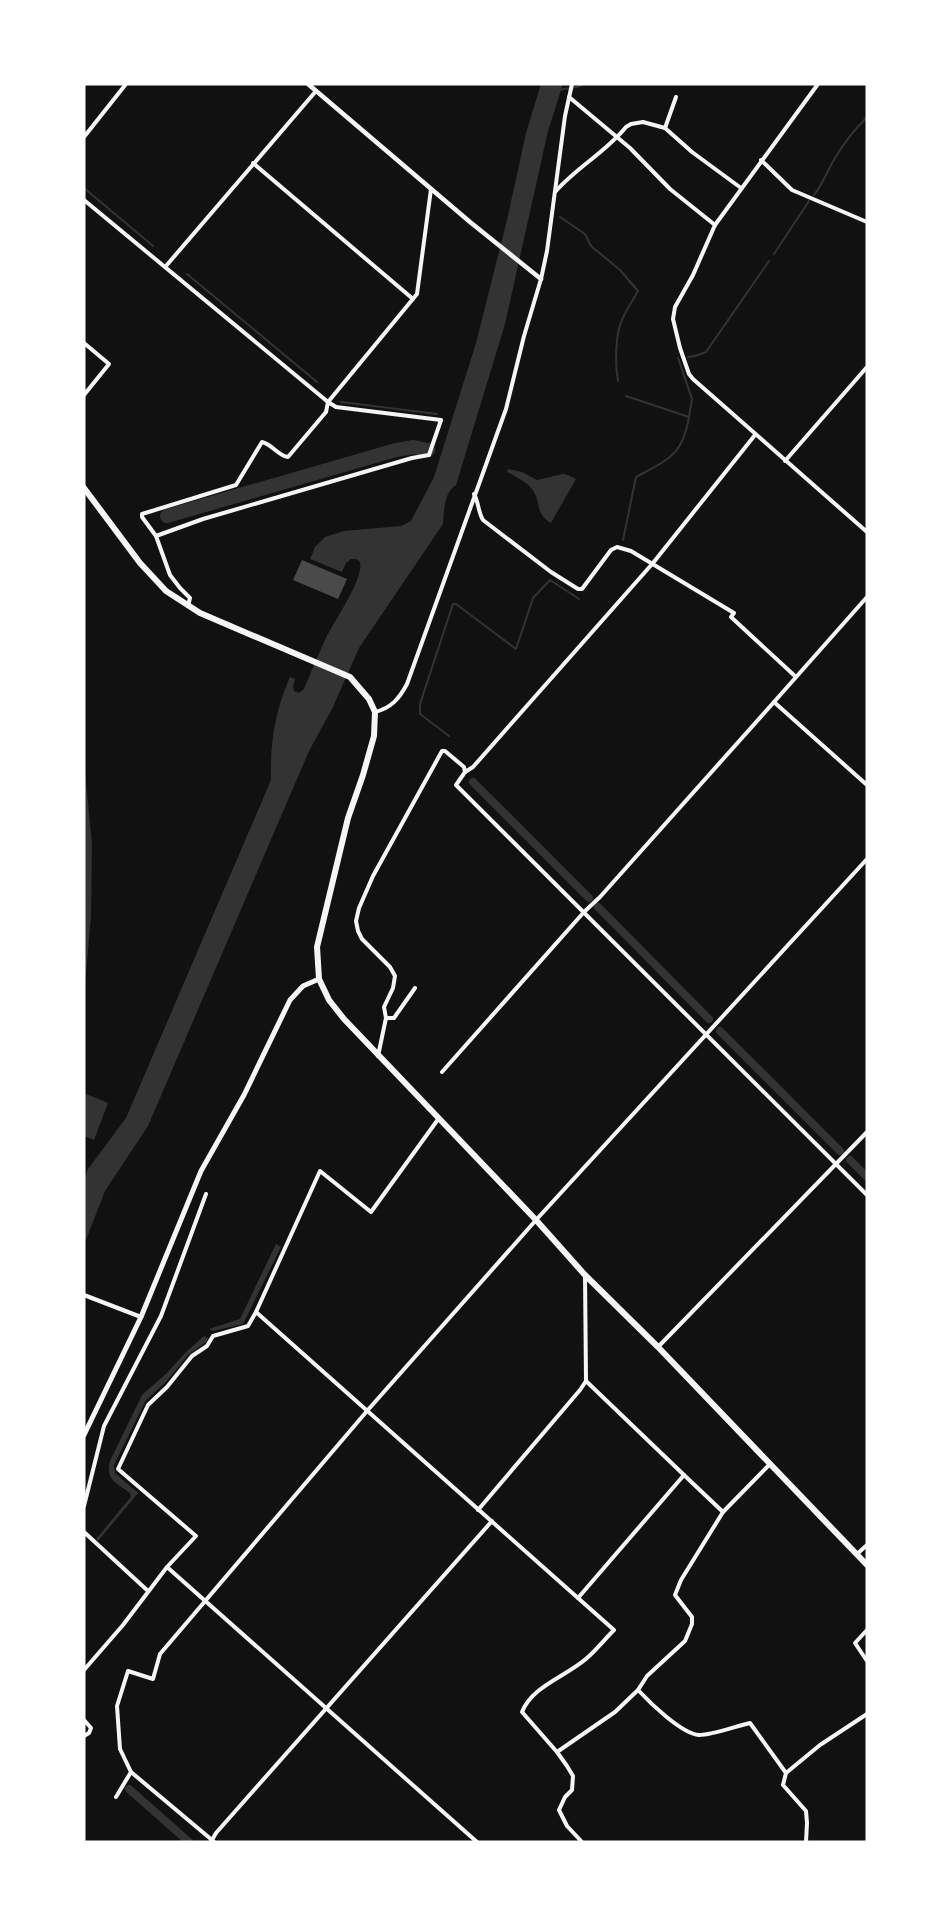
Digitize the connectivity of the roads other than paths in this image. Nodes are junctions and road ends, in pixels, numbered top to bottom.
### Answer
1 (126, 84) edge
2 (308, 84) edge
3 (573, 84) edge
4 (818, 84) edge
5 (316, 91) junction
6 (569, 94) junction
7 (676, 97) dead end
8 (665, 128) junction
9 (84, 137) edge
10 (618, 138) junction
11 (761, 160) junction
12 (253, 163) junction
13 (741, 188) junction
14 (431, 189) junction
15 (555, 192) junction
16 (84, 200) edge
17 (867, 222) edge
18 (715, 225) junction
19 (165, 266) junction
20 (541, 279) junction
21 (412, 299) junction
22 (84, 343) edge
23 (867, 366) edge
24 (84, 395) edge
25 (328, 402) junction
26 (755, 435) junction
27 (785, 461) junction
28 (84, 488) edge
29 (474, 494) junction
30 (867, 532) edge
31 (156, 536) junction
32 (653, 564) junction
33 (867, 597) edge
34 (188, 607) junction
35 (796, 677) junction
36 (774, 702) junction
37 (375, 712) junction
38 (465, 772) junction
39 (867, 785) edge
40 (867, 859) edge
41 (584, 912) junction
42 (319, 979) junction
43 (415, 988) dead end
44 (386, 1018) junction
45 (707, 1034) junction
46 (378, 1056) junction
47 (442, 1072) dead end
48 (439, 1118) junction
49 (867, 1132) edge
50 (837, 1164) junction
51 (206, 1194) dead end
52 (867, 1195) edge
53 (537, 1220) junction
54 (585, 1275) junction
55 (84, 1295) edge
56 (256, 1312) junction
57 (141, 1317) junction
58 (658, 1347) junction
59 (585, 1381) junction
60 (367, 1411) junction
61 (84, 1435) edge
62 (770, 1464) junction
63 (684, 1475) junction
64 (84, 1506) edge
65 (478, 1510) junction
66 (723, 1512) junction
67 (492, 1521) junction
68 (84, 1532) edge
69 (867, 1545) edge
70 (856, 1555) junction
71 (867, 1565) edge
72 (167, 1567) junction
73 (148, 1591) junction
74 (578, 1598) junction
75 (205, 1601) junction
76 (867, 1630) edge
77 (867, 1661) edge
78 (84, 1670) edge
79 (638, 1690) junction
80 (325, 1708) junction
81 (867, 1714) edge
82 (84, 1720) edge
83 (84, 1736) edge
84 (557, 1752) junction
85 (131, 1772) junction
86 (786, 1773) junction
87 (116, 1797) dead end
88 (212, 1841) edge
89 (477, 1842) edge
90 (582, 1842) edge
91 (806, 1842) edge

1 - 9 street
2 - 5 street
3 - 6 street
4 - 11 street
5 - 12 street
5 - 14 street
6 - 10 street
6 - 15 street
7 - 8 street
8 - 10 street
8 - 13 street
10 - 15 street
10 - 18 street
11 - 13 street
11 - 17 street
12 - 19 street
12 - 21 street
13 - 18 street
14 - 20 street
14 - 21 street
15 - 20 street
16 - 19 street
18 - 26 street
19 - 25 street
20 - 29 street
21 - 25 street
22 - 24 street
23 - 27 street
25 - 31 street
25 - 31 street
26 - 27 street
26 - 32 street
27 - 30 street
28 - 34 main road
29 - 32 street
29 - 37 street
31 - 34 street
32 - 35 street
32 - 38 street
33 - 35 street
34 - 37 main road
35 - 36 street
36 - 39 street
36 - 41 street
37 - 42 main road
38 - 41 street
38 - 44 street
40 - 45 street
41 - 45 street
41 - 47 street
42 - 46 main road
42 - 57 main road
43 - 44 street
44 - 46 street
45 - 50 street
45 - 53 street
46 - 48 main road
48 - 53 main road
48 - 56 street
49 - 50 street
50 - 52 street
50 - 58 street
51 - 64 street
53 - 54 main road
53 - 60 street
54 - 58 main road
54 - 59 street
55 - 57 street
56 - 60 street
56 - 72 street
57 - 61 main road
58 - 62 main road
59 - 63 street
59 - 65 street
60 - 65 street
60 - 75 street
62 - 66 street
62 - 70 main road
63 - 66 street
63 - 74 street
65 - 67 street
66 - 79 street
67 - 74 street
67 - 80 street
68 - 73 street
69 - 70 street
70 - 71 main road
72 - 73 street
72 - 75 street
73 - 78 street
74 - 84 street
75 - 80 street
75 - 85 street
76 - 77 street
79 - 84 street
79 - 86 street
80 - 88 street
80 - 89 street
81 - 86 street
82 - 83 street
84 - 90 street
85 - 87 street
85 - 88 street
86 - 91 street

